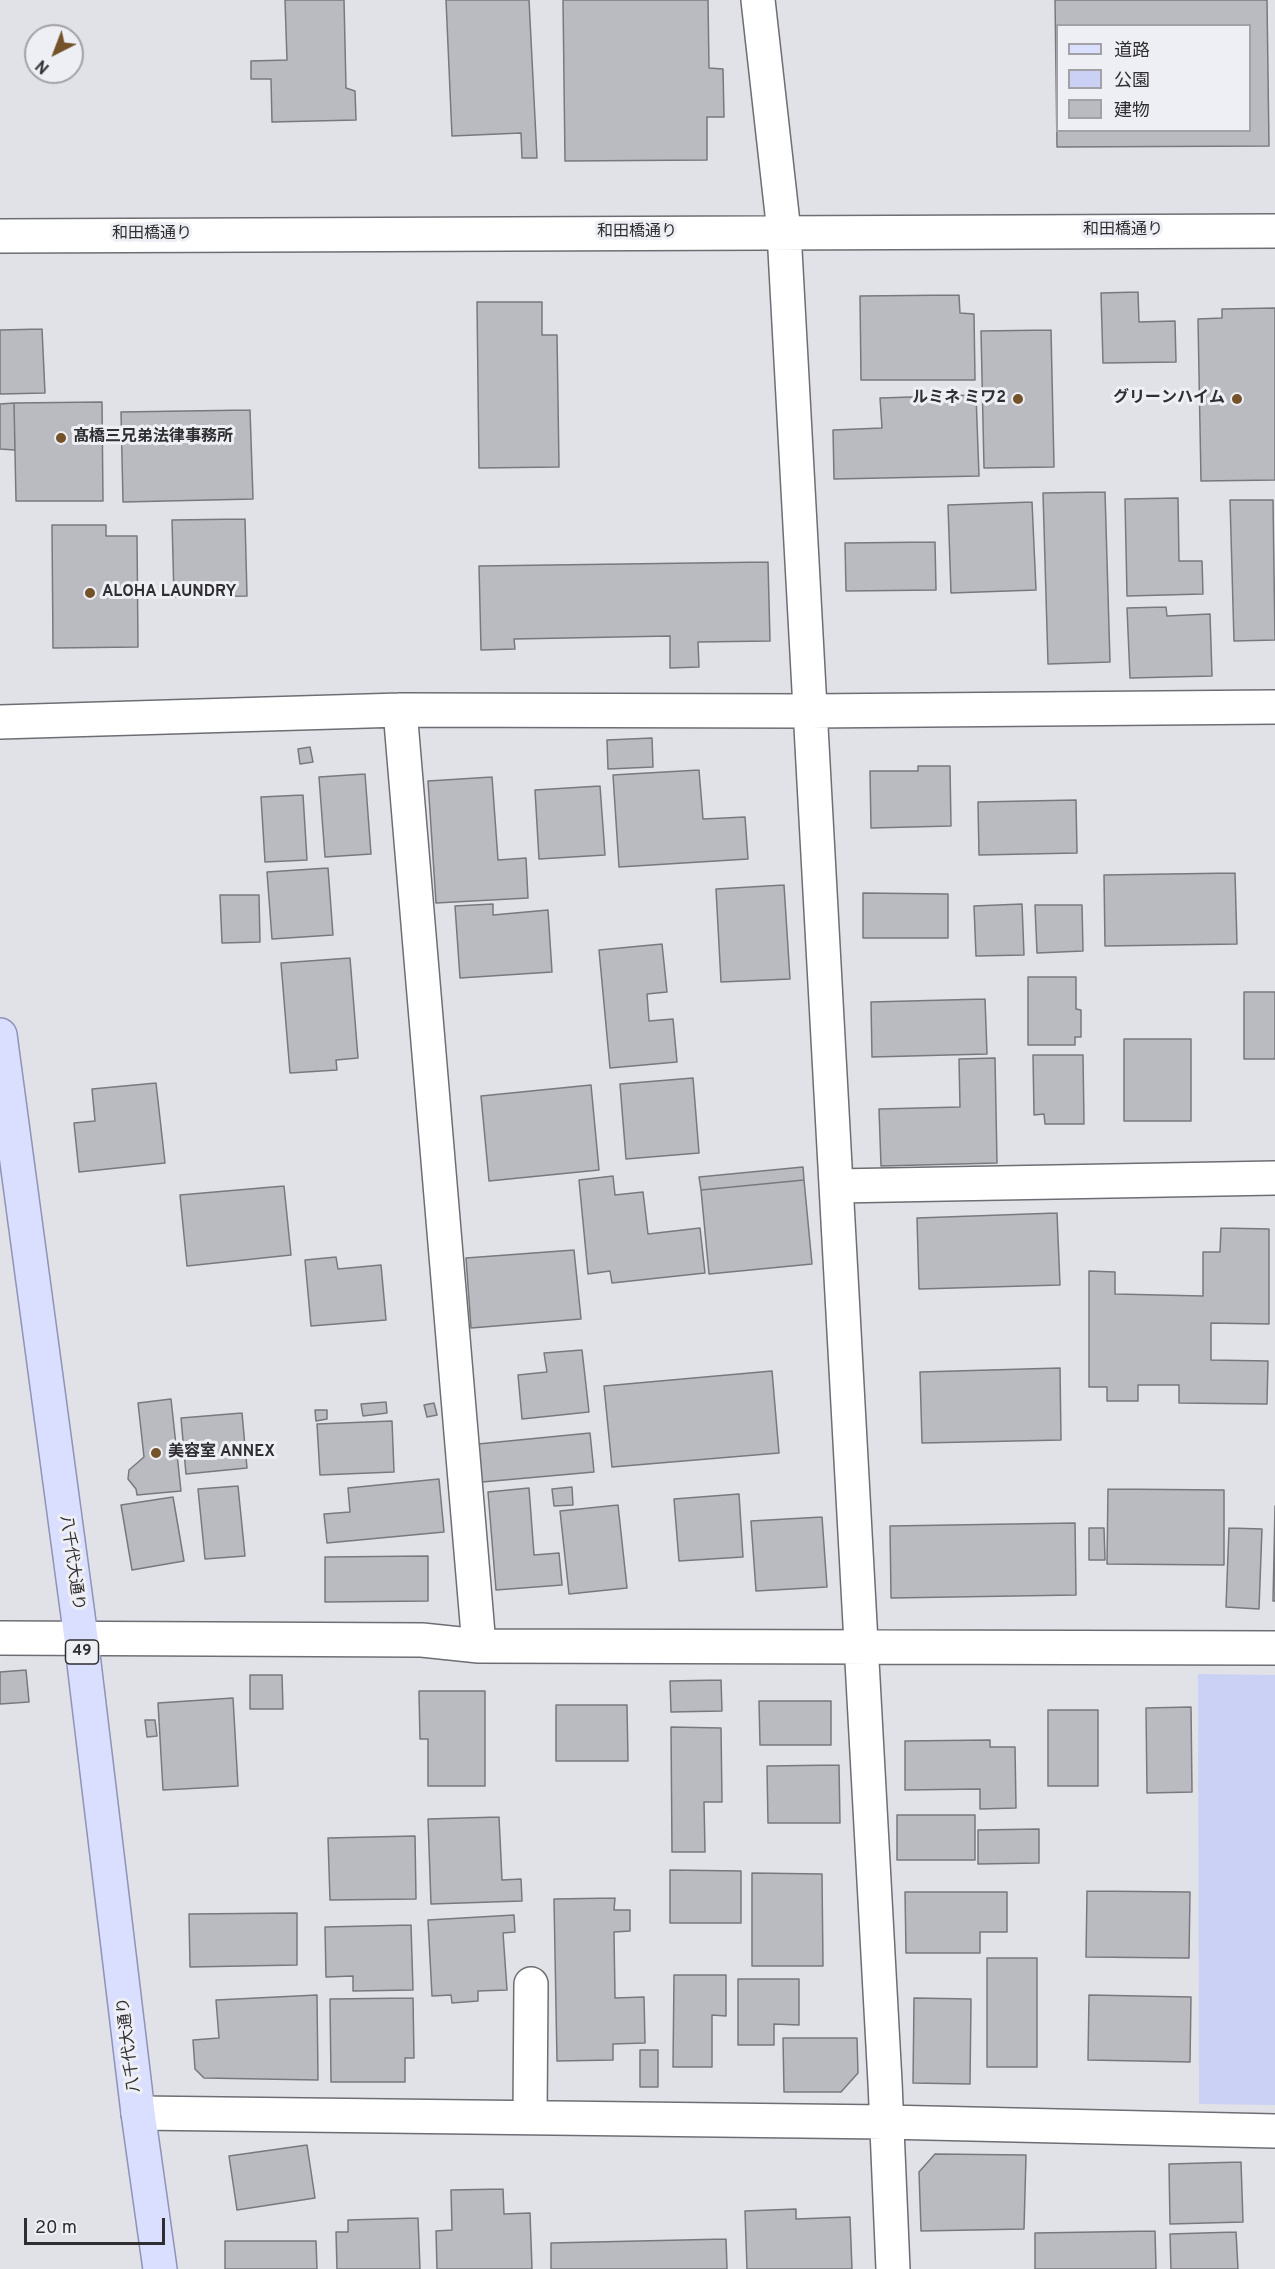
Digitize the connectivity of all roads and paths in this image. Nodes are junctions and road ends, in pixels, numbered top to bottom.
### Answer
1 (758, 0) edge
2 (1275, 231) edge
3 (784, 232) junction
4 (0, 236) edge
5 (1275, 707) edge
6 (399, 711) junction
7 (810, 711) junction
8 (0, 722) edge
9 (0, 1035) edge
10 (1275, 1178) edge
11 (836, 1186) junction
12 (0, 1638) edge
13 (81, 1638) junction
14 (479, 1646) junction
15 (859, 1646) junction
16 (1275, 1648) edge
17 (531, 1984) dead end
18 (138, 2113) junction
19 (530, 2117) junction
20 (885, 2122) junction
21 (1275, 2131) edge
22 (160, 2269) edge
23 (892, 2269) edge

1 - 3 street
2 - 3 street, 和田橋通り
3 - 4 street, 和田橋通り
3 - 7 street
5 - 7 street
6 - 7 street
6 - 8 street
6 - 14 street
7 - 11 street
9 - 13 main road, 八千代大通り / 49
10 - 11 street
11 - 15 street
12 - 13 street
13 - 14 street
13 - 18 main road, 八千代大通り / 49
14 - 15 street
15 - 16 street
15 - 20 street
17 - 19 street
18 - 19 street
18 - 22 main road, 八千代大通り / 49
19 - 20 street
20 - 21 street
20 - 23 street

